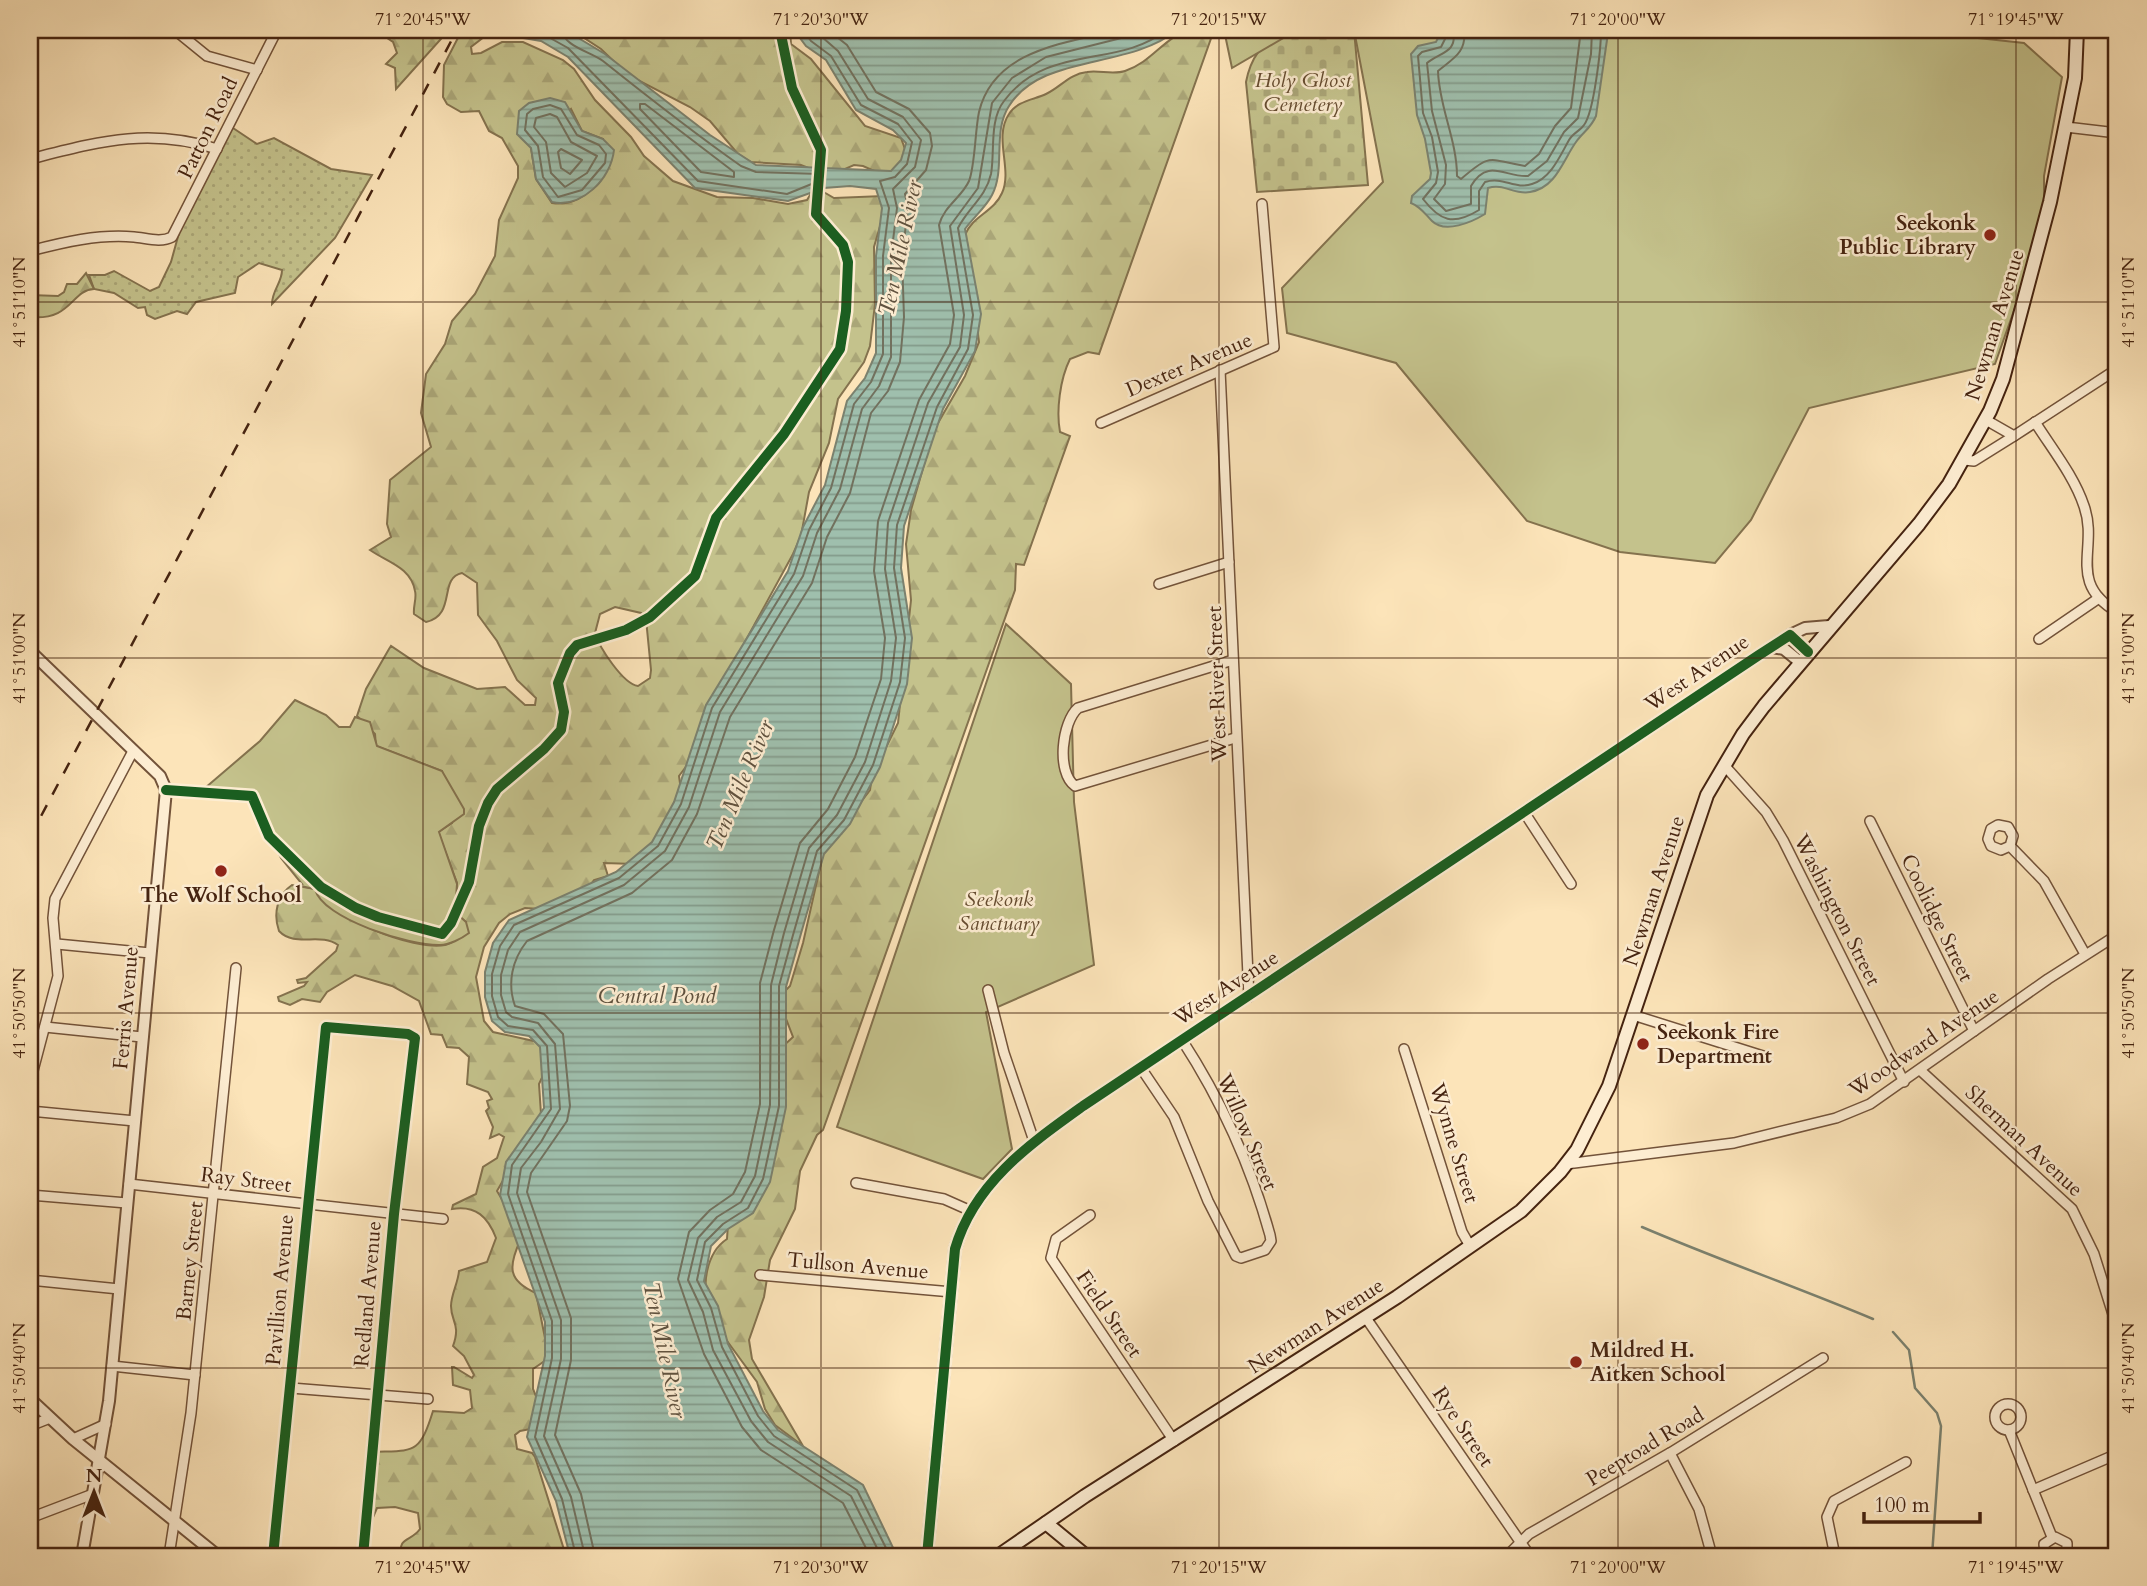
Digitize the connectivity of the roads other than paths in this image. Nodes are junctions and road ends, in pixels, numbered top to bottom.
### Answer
1 (175, 30) edge
2 (277, 30) edge
3 (2077, 30) edge
4 (257, 70) junction
5 (2066, 127) junction
6 (2117, 133) edge
7 (217, 149) junction
8 (30, 159) edge
9 (1262, 204) dead end
10 (30, 251) edge
11 (2117, 369) edge
12 (1220, 370) junction
13 (1986, 420) junction
14 (2035, 422) junction
15 (1101, 423) dead end
16 (2014, 436) junction
17 (1964, 460) junction
18 (1229, 562) junction
19 (1160, 584) dead end
20 (2099, 598) junction
21 (2117, 611) edge
22 (1829, 626) junction
23 (1790, 635) junction
24 (2039, 639) dead end
25 (1772, 647) junction
26 (30, 651) edge
27 (1804, 657) junction
28 (1233, 660) junction
29 (1235, 737) junction
30 (133, 751) junction
31 (1724, 765) junction
32 (1524, 812) junction
33 (1870, 821) dead end
34 (2010, 846) dead end
35 (1571, 884) dead end
36 (2117, 935) edge
37 (57, 944) junction
38 (150, 953) junction
39 (2085, 954) junction
40 (236, 968) dead end
41 (988, 990) dead end
42 (1249, 997) junction
43 (1633, 1014) junction
44 (45, 1027) junction
45 (1974, 1031) junction
46 (412, 1036) joint
47 (142, 1037) junction
48 (1182, 1040) junction
49 (1405, 1049) dead end
50 (1763, 1056) dead end
51 (1141, 1068) junction
52 (1920, 1070) junction
53 (30, 1082) edge
54 (1904, 1082) junction
55 (30, 1111) edge
56 (135, 1121) junction
57 (1034, 1141) junction
58 (1566, 1164) junction
59 (856, 1182) dead end
60 (129, 1184) junction
61 (215, 1193) junction
62 (30, 1195) edge
63 (127, 1203) junction
64 (307, 1205) junction
65 (971, 1211) junction
66 (394, 1214) junction
67 (1090, 1214) dead end
68 (443, 1219) dead end
69 (1470, 1246) junction
70 (760, 1275) dead end
71 (30, 1280) edge
72 (119, 1289) junction
73 (952, 1292) junction
74 (1366, 1318) junction
75 (2117, 1327) edge
76 (1823, 1358) dead end
77 (112, 1366) junction
78 (195, 1375) junction
79 (291, 1388) junction
80 (378, 1394) junction
81 (30, 1399) edge
82 (428, 1399) dead end
83 (50, 1418) junction
84 (106, 1424) junction
85 (30, 1426) edge
86 (2010, 1430) dead end
87 (73, 1439) junction
88 (1174, 1441) junction
89 (1670, 1454) junction
90 (2117, 1454) edge
91 (99, 1459) junction
92 (1906, 1462) dead end
93 (2032, 1490) junction
94 (93, 1494) junction
95 (30, 1518) edge
96 (175, 1522) junction
97 (1046, 1522) junction
98 (2052, 1537) junction
99 (1520, 1544) junction
100 (82, 1556) edge
101 (169, 1556) edge
102 (218, 1556) edge
103 (273, 1556) edge
104 (363, 1556) edge
105 (927, 1556) edge
106 (998, 1556) edge
107 (1086, 1556) edge
108 (1507, 1556) edge
109 (1530, 1556) edge
110 (1712, 1556) edge
111 (1835, 1556) edge
112 (2045, 1556) edge
113 (2067, 1556) edge

1 - 4 street
2 - 4 street, Patton Road
3 - 5 main road, Newman Avenue
4 - 7 street, Patton Road
5 - 6 street
5 - 13 main road, Newman Avenue
7 - 8 street
7 - 10 street, Patton Road
9 - 12 street, Dexter Avenue
11 - 14 street
12 - 15 street, Dexter Avenue
12 - 18 street, West River Street
13 - 16 street
13 - 17 main road, Newman Avenue
14 - 16 street
14 - 20 street
16 - 17 street
17 - 22 main road, Newman Avenue
18 - 19 street
18 - 28 street, West River Street
20 - 21 street
20 - 24 street
22 - 23 street, West Avenue
22 - 27 main road, Newman Avenue
23 - 25 street, West Avenue
23 - 27 street
25 - 27 street, West Avenue
25 - 32 street, West Avenue
26 - 30 street, Ferris Avenue
27 - 31 main road, Newman Avenue
28 - 29 street, West River Street
28 - 29 street
29 - 42 street, West River Street
30 - 37 street
30 - 38 street, Ferris Avenue
31 - 43 main road, Newman Avenue
31 - 54 street, Washington Street
32 - 35 street
32 - 42 street, West Avenue
33 - 45 street, Coolidge Street
34 - 39 street
36 - 39 street, Woodward Avenue
37 - 38 street
37 - 44 street
38 - 47 street, Ferris Avenue
39 - 45 street, Woodward Avenue
40 - 61 street, Barney Street
41 - 57 street
42 - 48 street, West Avenue
43 - 50 street
43 - 58 main road, Newman Avenue
44 - 47 street
44 - 53 street
45 - 52 street, Woodward Avenue
46 - 64 street, Pavillion Avenue
46 - 66 street, Redland Avenue
47 - 56 street, Ferris Avenue
48 - 51 street, West Avenue
48 - 51 street, Willow Street
49 - 69 street, Wynne Street
51 - 57 street, West Avenue
52 - 54 street, Woodward Avenue
52 - 75 street, Sherman Avenue
54 - 58 street, Woodward Avenue
55 - 56 street
56 - 60 street, Ferris Avenue
57 - 65 street, West Avenue
58 - 69 main road, Newman Avenue
59 - 65 street
60 - 61 street, Ray Street
60 - 63 street, Ferris Avenue
61 - 64 street, Ray Street
61 - 78 street, Barney Street
62 - 63 street
63 - 72 street, Ferris Avenue
64 - 66 street, Ray Street
64 - 79 street, Pavillion Avenue
65 - 73 street, West Avenue
66 - 68 street, Ray Street
66 - 80 street, Redland Avenue
67 - 88 street, Field Street
69 - 74 main road, Newman Avenue
70 - 73 street, Tullson Avenue
71 - 72 street
72 - 77 street, Ferris Avenue
73 - 105 street, West Avenue
74 - 88 main road, Newman Avenue
74 - 99 street, Rye Street
76 - 89 street, Peeptoad Road
77 - 78 street
77 - 84 street, Ferris Avenue
78 - 96 street, Barney Street
79 - 80 street
79 - 103 street, Pavillion Avenue
80 - 82 street
80 - 104 street, Redland Avenue
81 - 83 street
83 - 85 street
83 - 87 street
84 - 87 street
84 - 91 street, Ferris Avenue
86 - 93 street
87 - 91 street
88 - 97 main road, Newman Avenue
89 - 99 street, Peeptoad Road
89 - 110 street
90 - 93 street
91 - 94 street, Ferris Avenue
91 - 96 street
92 - 111 street
93 - 98 street
94 - 95 street
94 - 100 street, Ferris Avenue
96 - 101 street, Barney Street
96 - 102 street
97 - 106 main road, Newman Avenue
97 - 107 main road
98 - 112 street
98 - 113 street
99 - 108 street, Peeptoad Road
99 - 109 street, Rye Street

